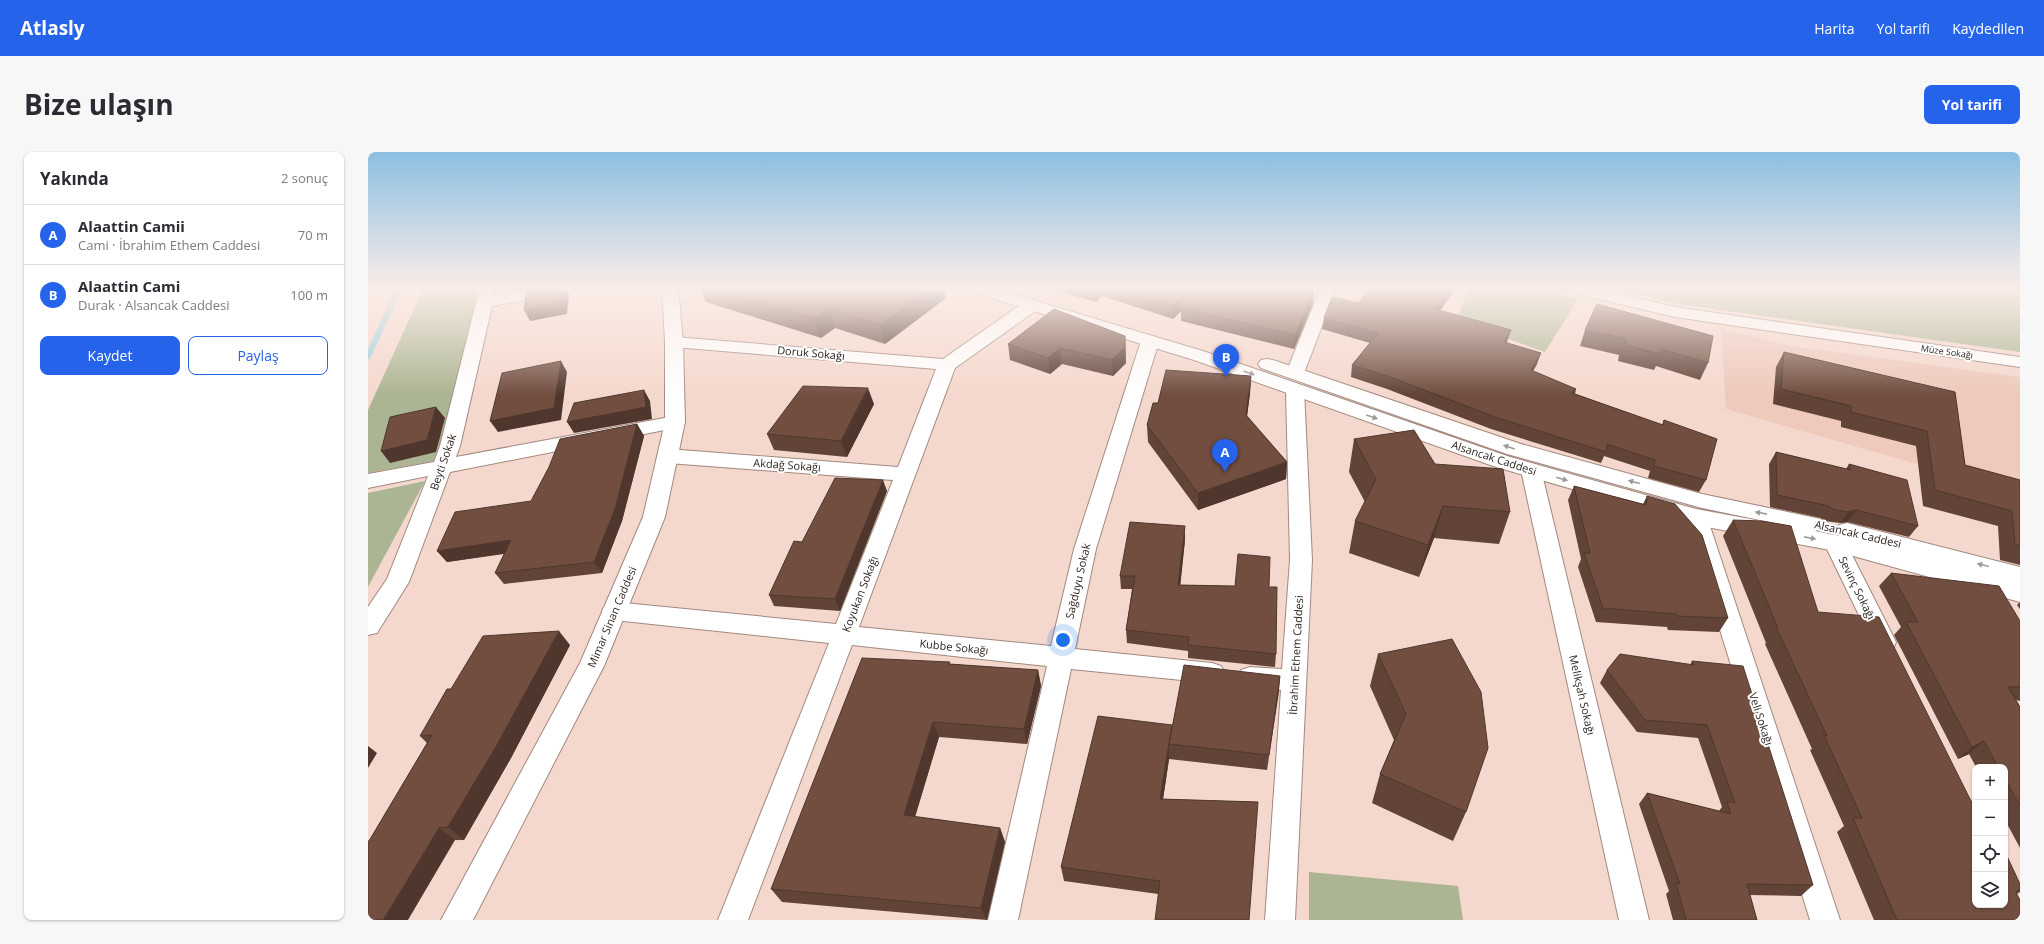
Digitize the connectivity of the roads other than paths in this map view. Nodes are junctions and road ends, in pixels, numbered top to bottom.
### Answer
1 (479, 323) edge
2 (673, 323) edge
3 (1006, 323) edge
4 (1090, 323) edge
5 (1129, 323) edge
6 (1316, 323) edge
7 (1750, 323) edge
8 (1150, 341) junction
9 (674, 342) junction
10 (2020, 362) edge
11 (947, 364) junction
12 (1295, 382) junction
13 (675, 422) junction
14 (668, 456) junction
15 (443, 466) junction
16 (1531, 470) junction
17 (905, 474) junction
18 (368, 481) edge
19 (1696, 508) junction
20 (1835, 543) junction
21 (2020, 576) edge
22 (2014, 603) edge
23 (614, 611) junction
24 (368, 626) edge
25 (844, 635) junction
26 (1061, 658) junction
27 (1894, 664) edge
28 (1294, 681) junction
29 (456, 920) edge
30 (732, 920) edge
31 (1003, 920) edge
32 (1280, 920) edge
33 (1634, 920) edge
34 (1825, 920) edge

1 - 15 street, Beyti Sokak
2 - 9 street, Mimar Sinan Caddesi
3 - 11 street
4 - 8 street, Alsancak Caddesi
5 - 12 street, Alsancak Caddesi
6 - 12 street
7 - 10 street, Müze Sokağı
8 -> 12 street, Alsancak Caddesi
8 - 26 street, Sağduyu Sokak
9 - 11 street, Doruk Sokağı
9 - 13 street, Mimar Sinan Caddesi
11 - 17 street, Koyukan Sokağı
12 -> 16 street, Alsancak Caddesi
19 -> 12 street, Alsancak Caddesi
12 - 28 street, İbrahim Ethem Caddesi
13 - 14 street, Mimar Sinan Caddesi
13 - 15 street
14 - 17 street, Akdağ Sokağı
14 - 23 street, Mimar Sinan Caddesi
15 - 18 street
15 - 24 street, Beyti Sokak
16 -> 19 street, Alsancak Caddesi
16 - 33 street, Melikşah Sokağı
17 - 25 street, Koyukan Sokağı
19 -> 20 street, Alsancak Caddesi
21 -> 19 street, Alsancak Caddesi
19 - 34 street, Veli Sokağı
20 - 22 street, Alsancak Caddesi
20 - 27 street, Sevinç Sokağı
23 - 25 street, Kubbe Sokağı
23 - 29 street, Mimar Sinan Caddesi
25 - 26 street, Kubbe Sokağı
25 - 30 street, Koyukan Sokağı
26 - 28 street, Kubbe Sokağı
26 - 31 street, Sağduyu Sokak
28 - 32 street, İbrahim Ethem Caddesi

